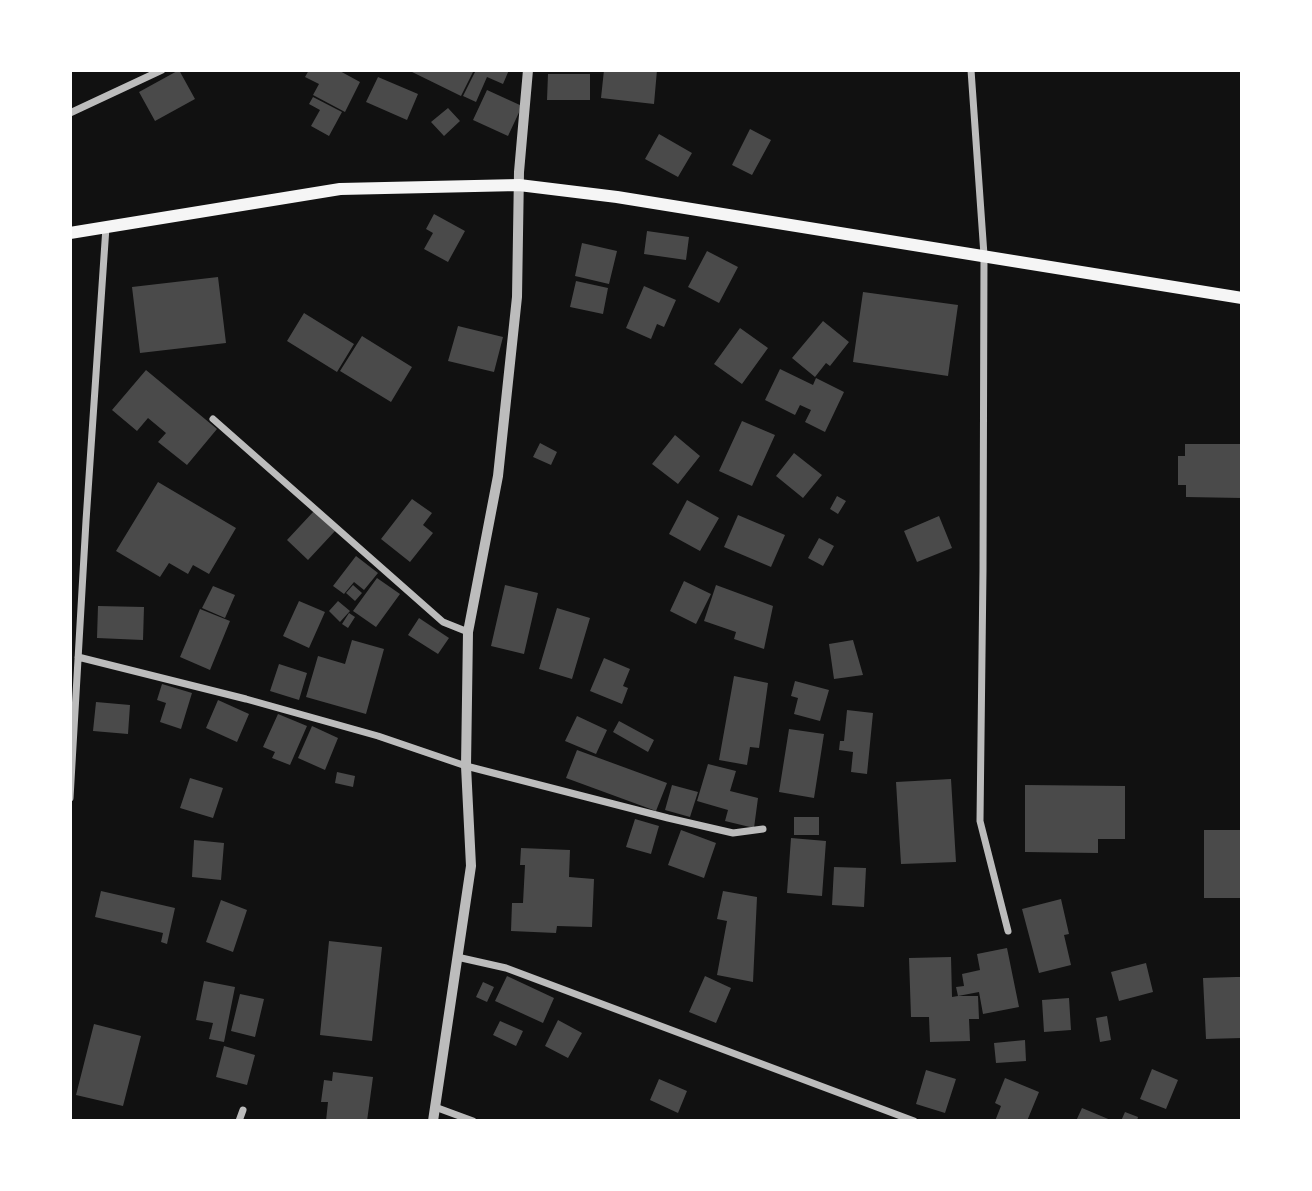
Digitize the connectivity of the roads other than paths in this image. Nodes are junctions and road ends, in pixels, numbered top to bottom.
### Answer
1 (162, 70) edge
2 (527, 70) edge
3 (971, 70) edge
4 (70, 113) edge
5 (519, 185) junction
6 (106, 226) junction
7 (70, 233) edge
8 (984, 256) junction
9 (1242, 298) edge
10 (213, 419) dead end
11 (468, 632) junction
12 (78, 657) junction
13 (73, 682) edge
14 (466, 766) junction
15 (70, 798) edge
16 (763, 829) dead end
17 (1008, 931) dead end
18 (457, 957) junction
19 (435, 1108) junction
20 (243, 1110) dead end
21 (239, 1121) edge
22 (433, 1121) edge
23 (473, 1121) edge
24 (914, 1121) edge

1 - 4 street
2 - 5 street
3 - 8 street
5 - 6 main road
5 - 8 main road
5 - 11 street
6 - 7 main road
6 - 12 street
8 - 9 main road
8 - 17 street
10 - 11 street
11 - 14 street
12 - 13 street
12 - 14 street
13 - 15 street
14 - 16 street
14 - 18 street
18 - 19 street
18 - 24 street
19 - 22 street
19 - 23 street
20 - 21 street

